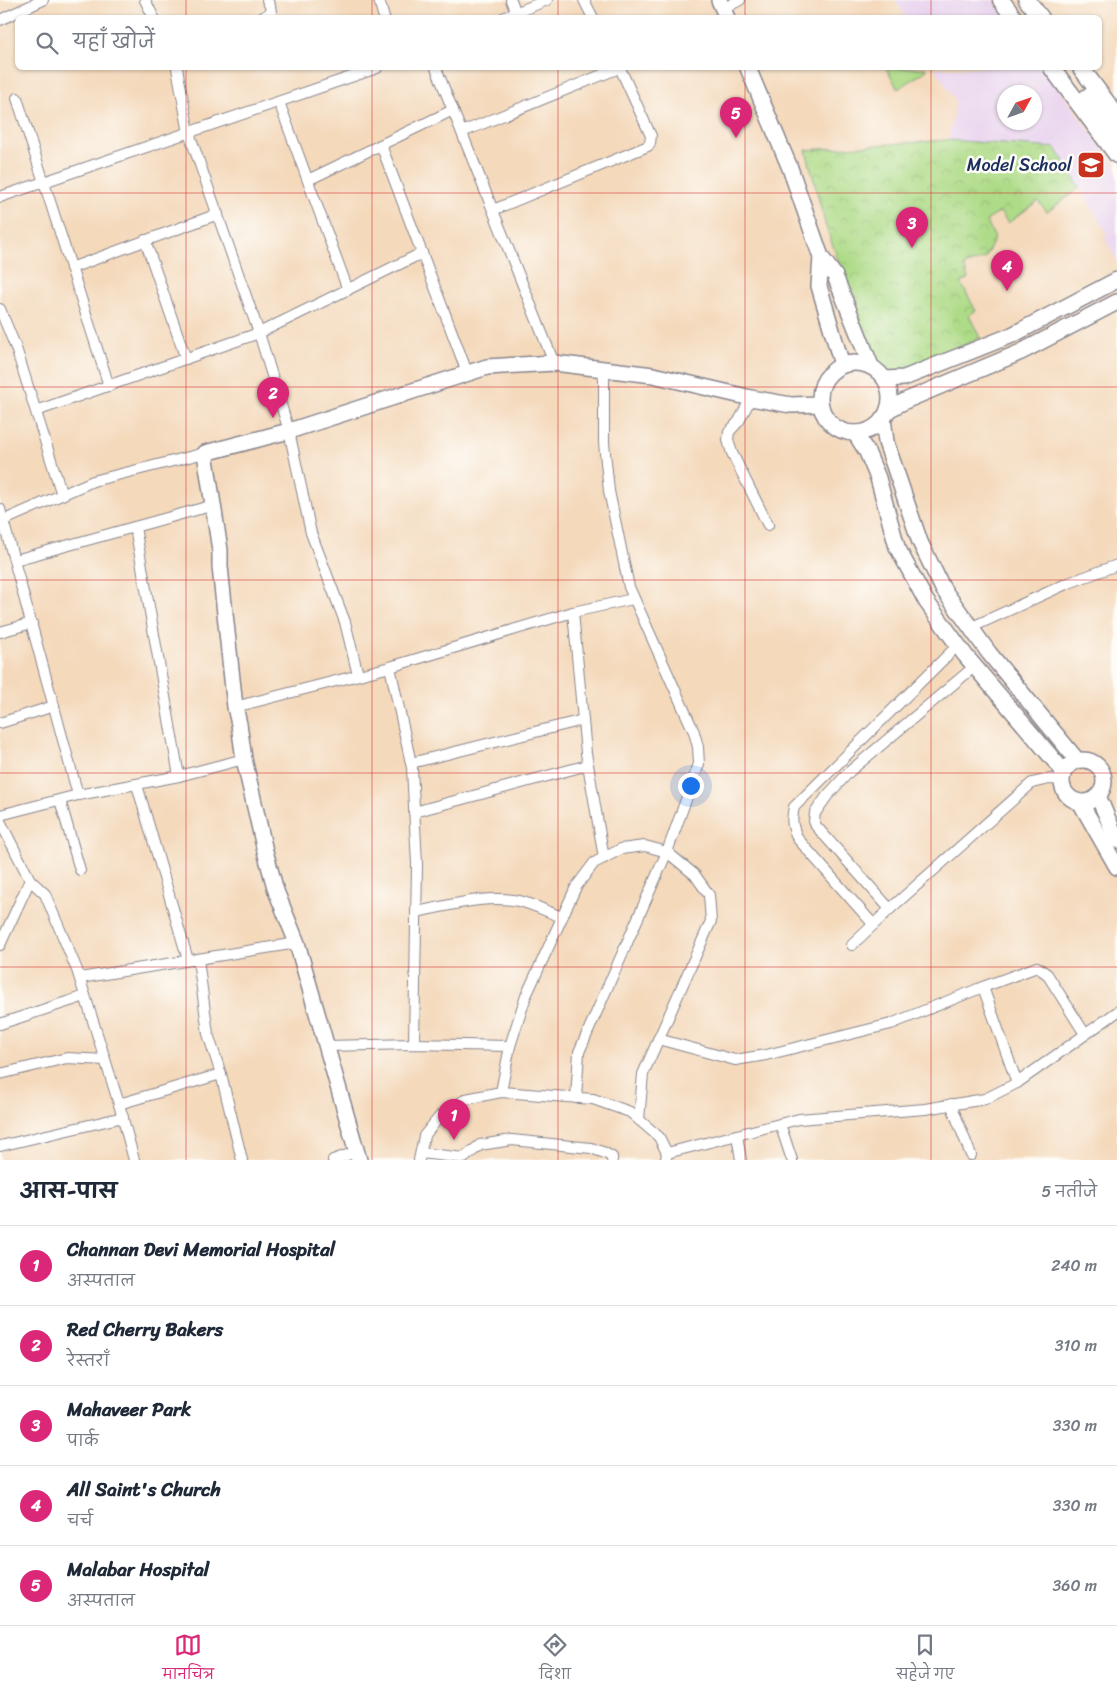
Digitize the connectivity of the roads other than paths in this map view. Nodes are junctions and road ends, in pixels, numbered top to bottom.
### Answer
1 (43, 0) edge
2 (145, 0) edge
3 (267, 0) edge
4 (379, 0) edge
5 (511, 0) edge
6 (547, 0) edge
7 (584, 0) edge
8 (740, 0) edge
9 (1001, 0) edge
10 (1014, 0) edge
11 (1028, 0) edge
12 (723, 9) edge
13 (516, 12) junction
14 (152, 15) edge
15 (266, 15) edge
16 (383, 15) edge
17 (510, 15) edge
18 (592, 15) edge
19 (1012, 15) edge
20 (1025, 15) edge
21 (1039, 15) edge
22 (0, 20) edge
23 (177, 70) edge
24 (371, 70) edge
25 (437, 70) edge
26 (614, 70) edge
27 (620, 70) edge
28 (749, 70) edge
29 (1053, 70) edge
30 (1067, 70) edge
31 (1082, 70) edge
32 (17, 98) dead end
33 (279, 102) junction
34 (453, 110) junction
35 (1114, 126) edge
36 (462, 132) junction
37 (189, 133) junction
38 (381, 144) junction
39 (1117, 155) edge
40 (308, 180) junction
41 (44, 182) junction
42 (0, 197) edge
43 (493, 210) junction
44 (218, 214) junction
45 (144, 240) junction
46 (422, 253) junction
47 (821, 258) junction
48 (71, 268) junction
49 (1117, 280) edge
50 (348, 290) junction
51 (1117, 302) edge
52 (0, 309) edge
53 (259, 334) junction
54 (186, 359) junction
55 (554, 363) junction
56 (842, 365) junction
57 (871, 366) junction
58 (604, 369) junction
59 (467, 372) junction
60 (885, 379) junction
61 (109, 386) junction
62 (751, 398) junction
63 (820, 404) junction
64 (36, 411) junction
65 (886, 414) junction
66 (289, 431) junction
67 (855, 433) junction
68 (205, 453) junction
69 (62, 495) junction
70 (214, 505) junction
71 (0, 509) edge
72 (2, 522) edge
73 (768, 525) dead end
74 (135, 527) junction
75 (15, 560) junction
76 (1117, 565) edge
77 (633, 599) junction
78 (573, 612) junction
79 (32, 623) junction
80 (970, 628) junction
81 (0, 632) edge
82 (958, 645) junction
83 (975, 666) junction
84 (390, 667) junction
85 (358, 675) junction
86 (54, 706) junction
87 (235, 707) junction
88 (583, 720) junction
89 (0, 723) edge
90 (244, 759) junction
91 (1077, 760) junction
92 (411, 763) junction
93 (588, 765) junction
94 (179, 776) junction
95 (1063, 776) junction
96 (1108, 782) edge
97 (137, 785) junction
98 (78, 795) junction
99 (60, 800) junction
100 (1080, 802) junction
101 (414, 812) junction
102 (0, 815) edge
103 (0, 820) edge
104 (1117, 840) edge
105 (667, 852) junction
106 (604, 858) junction
107 (1117, 867) edge
108 (80, 870) dead end
109 (30, 880) junction
110 (890, 909) junction
111 (416, 912) junction
112 (562, 917) junction
113 (873, 924) junction
114 (297, 943) junction
115 (0, 945) edge
116 (852, 945) dead end
117 (193, 960) junction
118 (80, 978) junction
119 (983, 986) junction
120 (85, 996) junction
121 (1117, 1012) edge
122 (0, 1024) edge
123 (1085, 1034) junction
124 (658, 1039) junction
125 (414, 1044) junction
126 (326, 1046) junction
127 (510, 1046) junction
128 (105, 1060) junction
129 (0, 1074) edge
130 (220, 1074) junction
131 (1017, 1083) junction
132 (502, 1092) junction
133 (576, 1098) junction
134 (119, 1104) junction
135 (951, 1104) junction
136 (123, 1118) junction
137 (639, 1120) junction
138 (780, 1124) junction
139 (737, 1135) junction
140 (0, 1146) edge
141 (358, 1156) edge
142 (971, 1156) dead end
143 (420, 1157) edge
144 (666, 1157) edge
145 (465, 1159) edge
146 (134, 1160) edge
147 (242, 1160) edge
148 (333, 1160) edge
149 (612, 1160) edge
150 (741, 1160) edge
151 (792, 1160) edge

1 - 22 street
2 - 14 street
3 - 15 street
4 - 16 street
5 - 13 street
6 - 13 street
7 - 18 street
8 - 12 street
9 - 19 main road
10 - 20 main road
11 - 21 main road
13 - 17 street
23 - 37 street
24 - 33 street
25 - 34 street
26 - 36 street
27 - 43 street
28 - 47 street
29 - 39 main road
30 - 35 main road
31 - 35 main road
32 - 41 street
33 - 37 street
33 - 40 street
34 - 36 street
34 - 38 street
36 - 43 street
37 - 41 street
37 - 44 street
38 - 40 street
38 - 46 street
40 - 50 street
41 - 42 street
41 - 48 street
43 - 55 street
44 - 45 street
44 - 53 street
45 - 48 street
45 - 54 street
46 - 50 street
46 - 59 street
47 - 56 street
47 - 57 street
48 - 61 street
49 - 60 street
50 - 53 street
51 - 65 street
52 - 64 street
53 - 54 street
53 - 66 street
54 - 61 street
55 - 58 street
55 - 59 street
56 - 57 street
56 - 63 street
57 - 60 street
58 - 62 street
58 - 77 street
59 - 66 street
60 - 65 street
61 - 64 street
62 - 63 street
62 - 73 street
63 - 67 street
64 - 69 street
65 - 67 street
65 - 80 street
66 - 68 street
66 - 85 street
67 - 82 street
68 - 69 street
68 - 70 street
69 - 72 street
70 - 74 street
70 - 87 street
71 - 72 street
72 - 75 street
74 - 75 street
74 - 94 street
75 - 79 street
76 - 80 street
77 - 78 street
77 - 105 street
78 - 84 street
78 - 88 street
79 - 81 street
79 - 86 street
80 - 91 street
82 - 83 street
82 - 113 street
83 - 95 street
83 - 110 street
84 - 85 street
84 - 92 street
85 - 87 street
86 - 89 street
86 - 98 street
87 - 90 street
88 - 92 street
88 - 93 street
90 - 94 street
90 - 114 street
91 - 95 street
91 - 96 street
92 - 101 street
93 - 101 street
93 - 106 street
94 - 97 street
95 - 100 street
95 - 110 street
96 - 100 street
96 - 104 street
97 - 98 street
97 - 117 street
98 - 99 street
99 - 102 street
99 - 108 street
100 - 107 street
101 - 111 street
103 - 109 street
105 - 106 street
105 - 124 street
105 - 133 street
106 - 112 street
109 - 115 street
109 - 118 street
110 - 113 street
111 - 112 street
111 - 125 street
112 - 127 street
113 - 116 street
114 - 117 street
114 - 126 street
117 - 118 street
117 - 130 street
118 - 120 street
119 - 123 street
119 - 124 street
119 - 131 street
120 - 122 street
120 - 128 street
121 - 123 street
123 - 131 street
124 - 137 street
125 - 126 street
125 - 127 street
126 - 141 street
127 - 132 street
128 - 129 street
128 - 134 street
130 - 134 street
130 - 147 street
131 - 135 street
132 - 133 street
132 - 143 street
133 - 137 street
134 - 136 street
135 - 138 street
135 - 142 street
136 - 140 street
136 - 146 street
137 - 144 street
138 - 139 street
138 - 151 street
139 - 144 street
139 - 150 street
141 - 148 street
143 - 145 street
145 - 149 street

